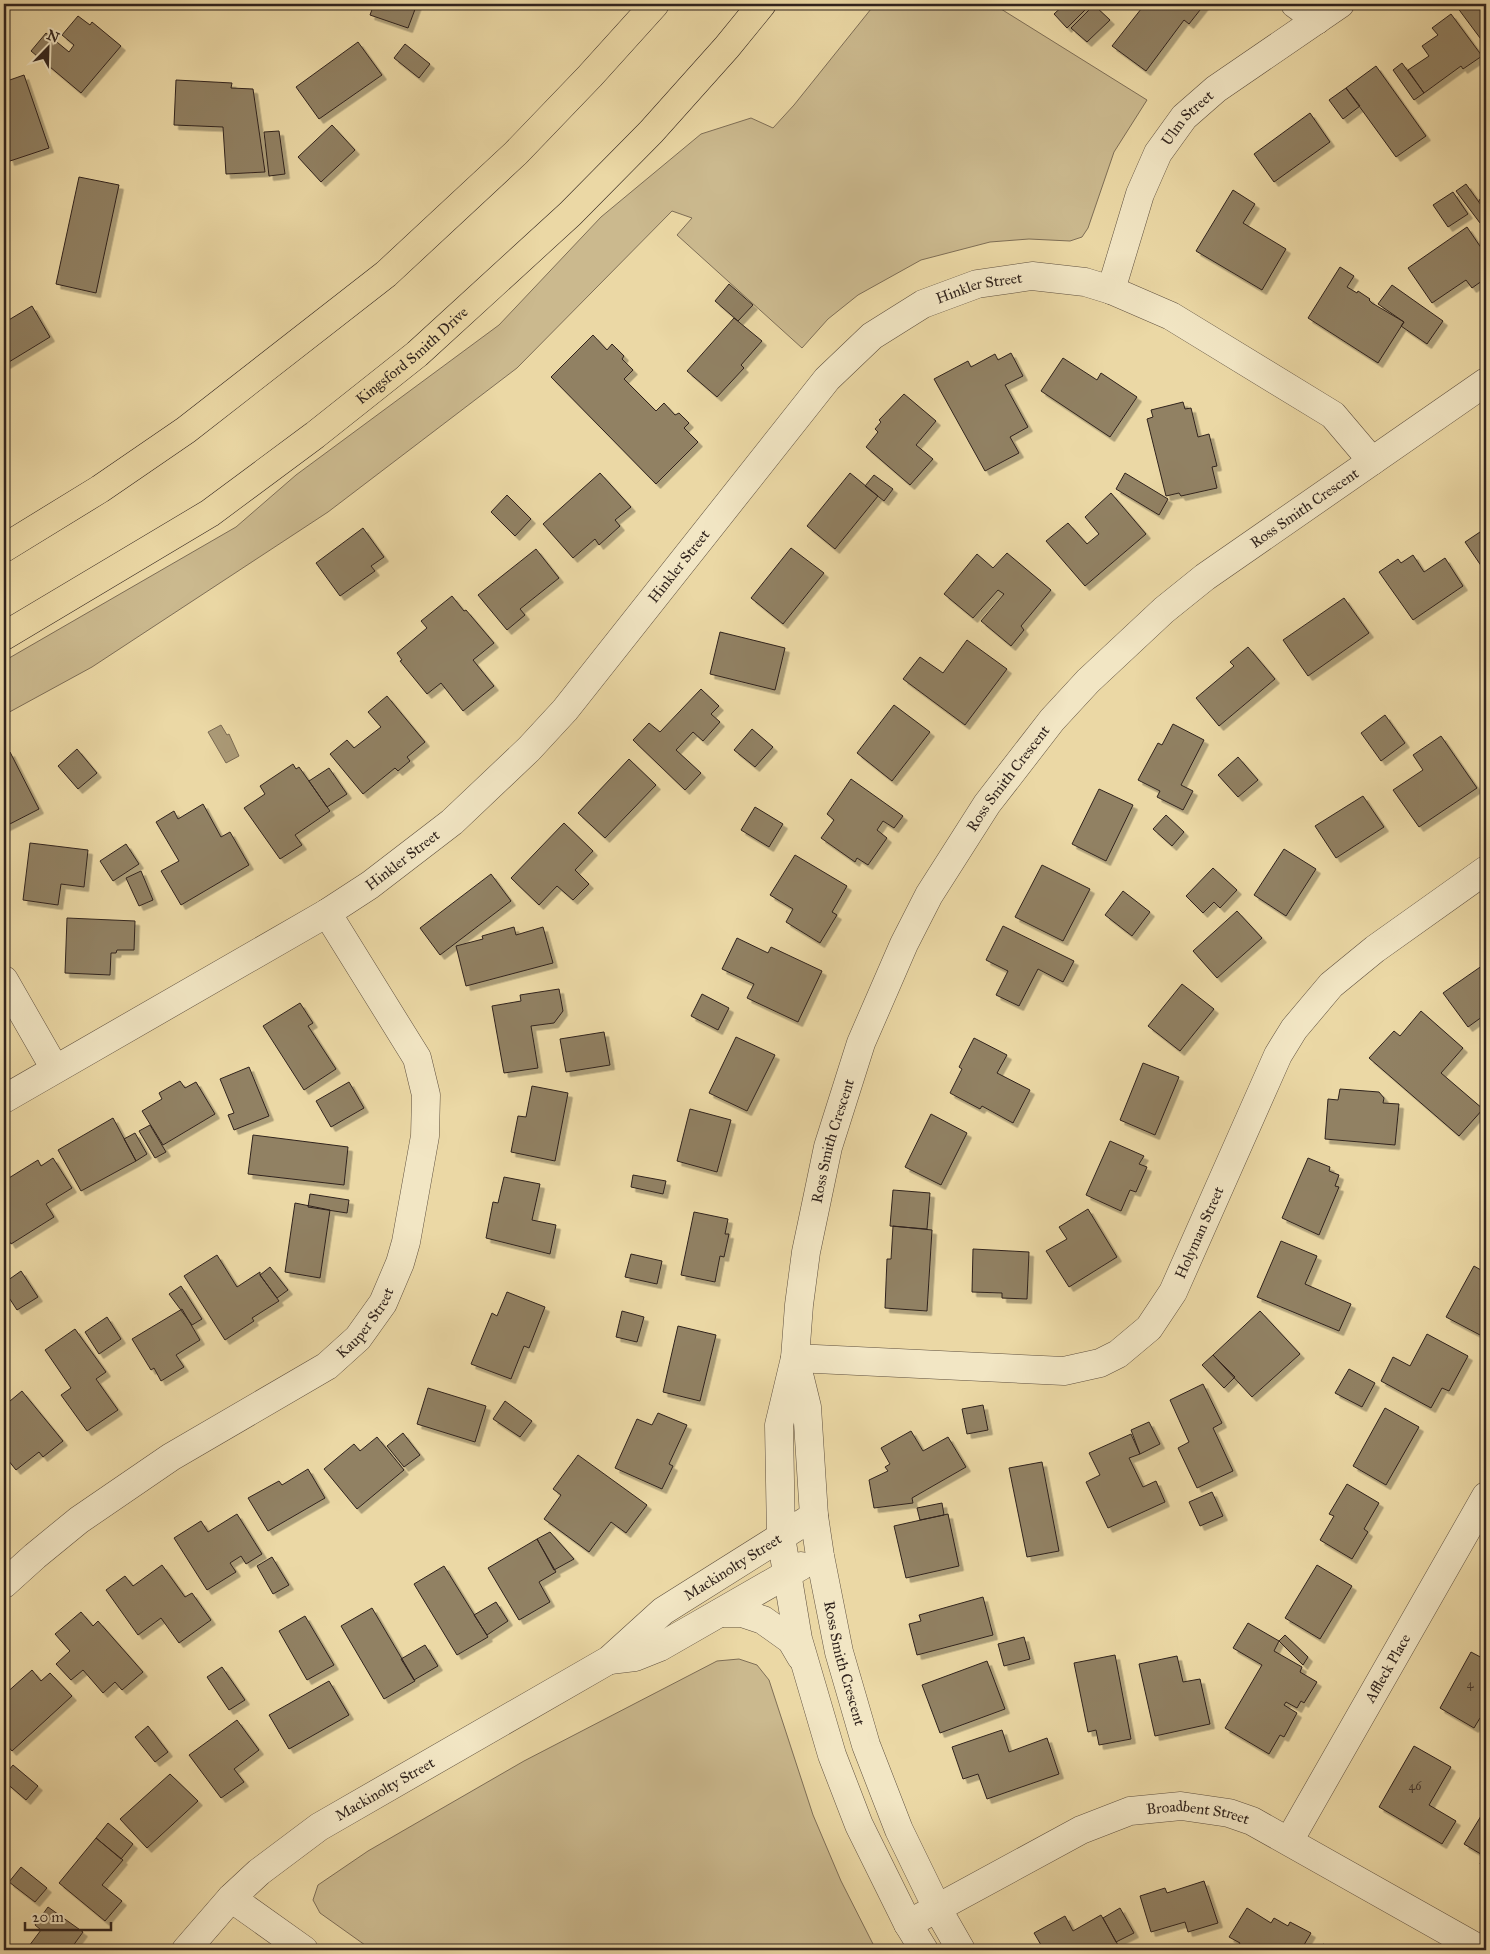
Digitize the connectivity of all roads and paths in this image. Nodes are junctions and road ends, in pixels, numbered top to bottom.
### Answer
1 (655, 4) edge
2 (762, 4) edge
3 (1340, 4) edge
4 (1306, 12) edge
5 (1111, 290) junction
6 (1486, 382) edge
7 (1372, 461) junction
8 (4, 548) edge
9 (4, 636) edge
10 (1486, 870) edge
11 (327, 913) junction
12 (4, 980) edge
13 (55, 1069) junction
14 (4, 1099) edge
15 (795, 1358) junction
16 (1486, 1496) edge
17 (814, 1516) junction
18 (781, 1537) junction
19 (820, 1556) junction
20 (787, 1574) junction
21 (4, 1584) edge
22 (720, 1613) junction
23 (609, 1660) junction
24 (805, 1665) junction
25 (1289, 1841) junction
26 (231, 1898) junction
27 (937, 1908) junction
28 (908, 1924) junction
29 (186, 1950) edge
30 (304, 1950) edge
31 (924, 1950) edge
32 (961, 1950) edge
33 (1481, 1950) edge

1 - 8 main road
2 - 9 main road, Kingsford Smith Drive
3 - 4 street, Ulm Street
4 - 5 street, Ulm Street
5 - 7 street, Hinkler Street
5 - 11 street, Hinkler Street
6 - 7 street, Ross Smith Crescent
7 - 15 street, Ross Smith Crescent
10 - 15 street, Holyman Street
11 - 13 street, Hinkler Street
11 - 21 street, Kauper Street
12 - 13 street
13 - 14 street, Hinkler Street
15 - 17 street, Ross Smith Crescent
15 - 18 street, Ross Smith Crescent
16 - 25 street, Affleck Place
17 - 18 street, Mackinolty Street
17 - 19 street, Ross Smith Crescent
18 - 20 street, Ross Smith Crescent
18 - 23 street, Mackinolty Street
19 - 20 street, Mackinolty Street
19 - 27 street, Ross Smith Crescent
20 - 22 street, Mackinolty Street
20 - 24 street, Ross Smith Crescent
22 - 23 street, Mackinolty Street
22 - 24 street
23 - 26 street, Mackinolty Street
24 - 28 street, Ross Smith Crescent
25 - 27 street, Broadbent Street
25 - 33 street, Broadbent Street
26 - 29 street, Mackinolty Street
26 - 30 street
27 - 28 street, Broadbent Street
27 - 32 street, Ross Smith Crescent
28 - 31 street, Ross Smith Crescent

